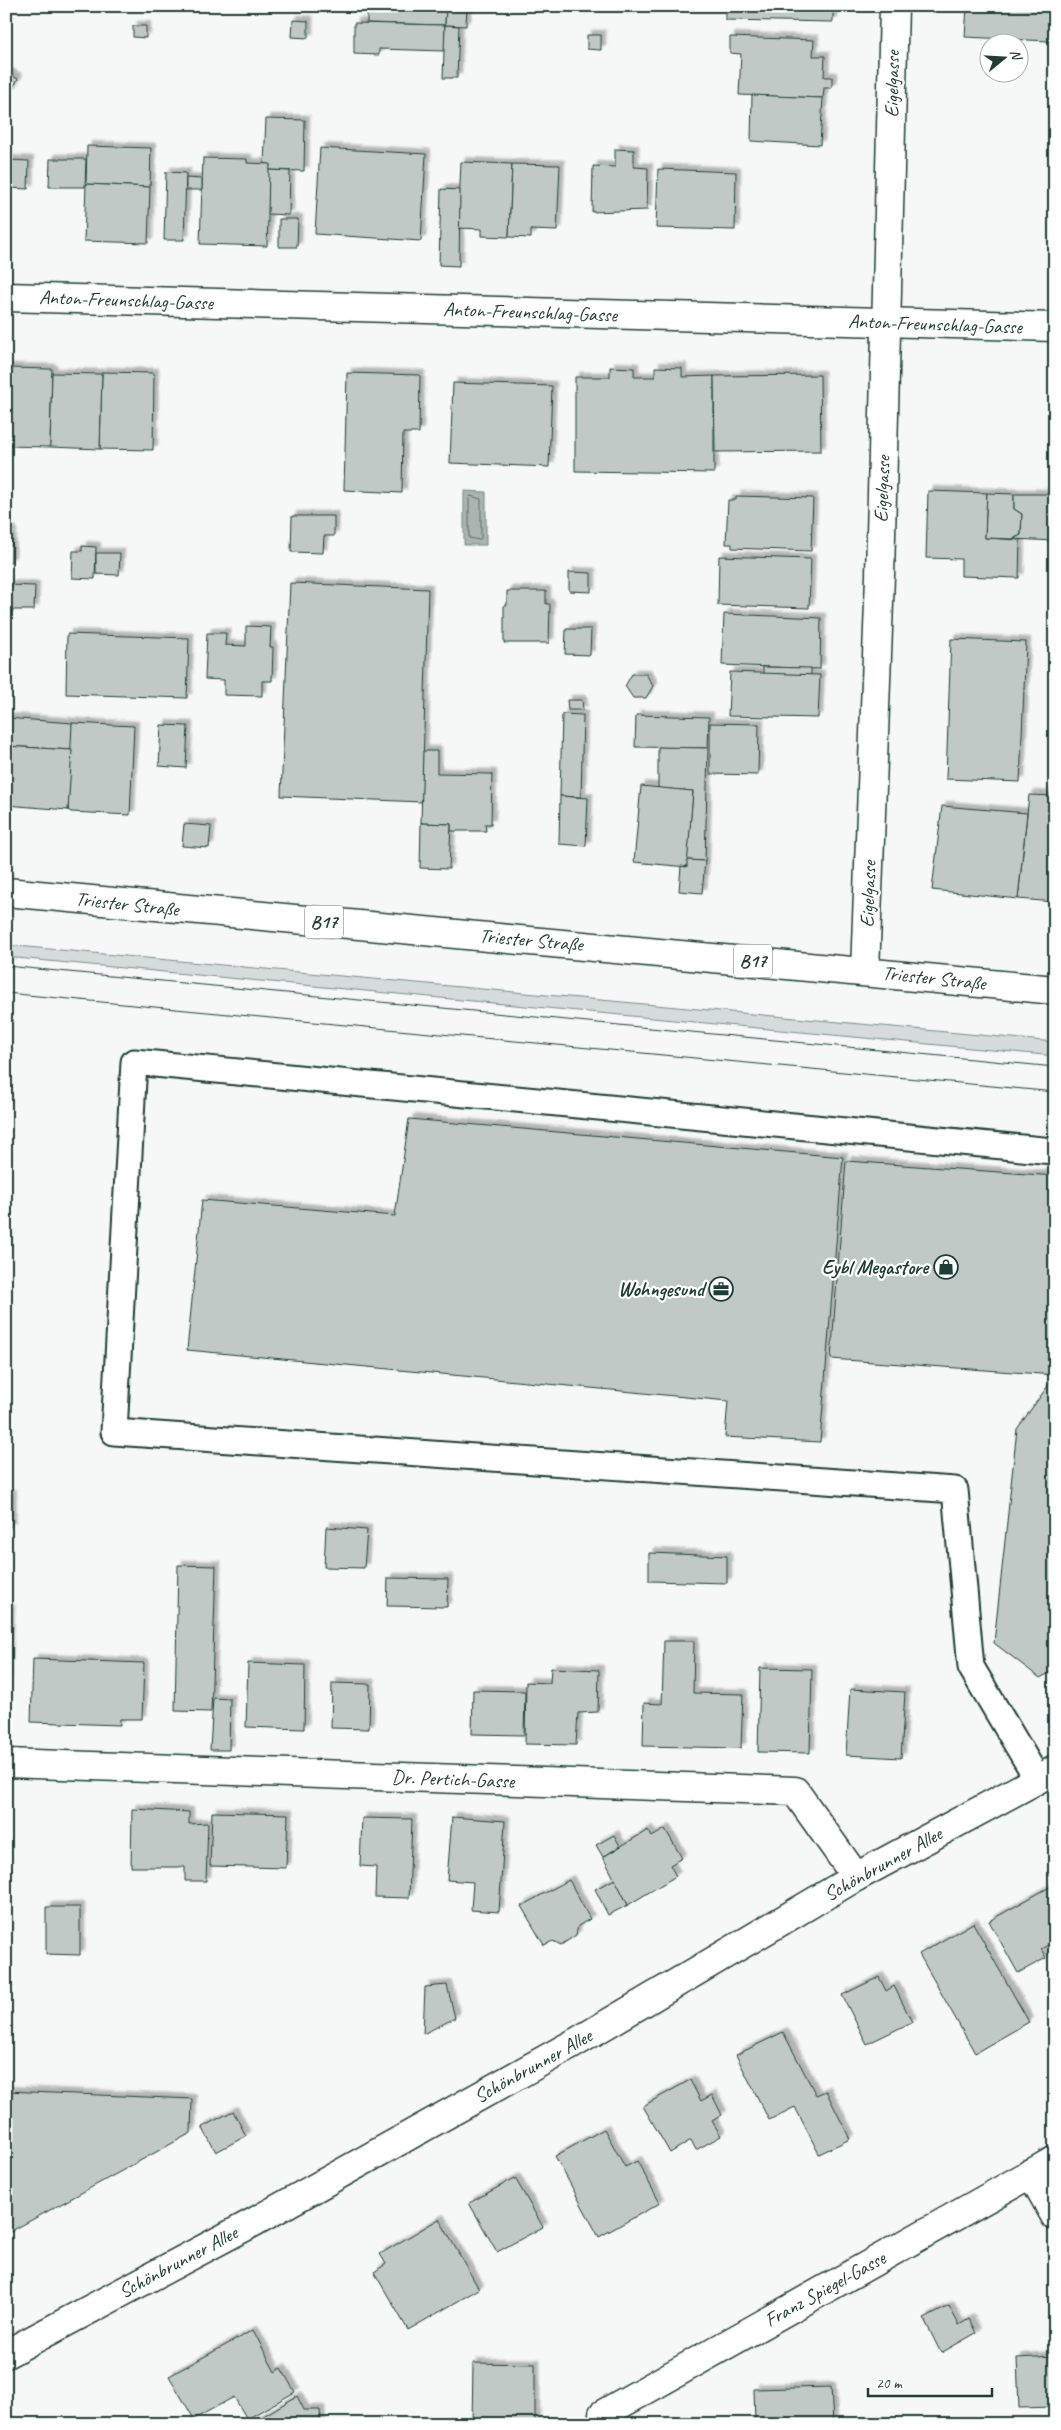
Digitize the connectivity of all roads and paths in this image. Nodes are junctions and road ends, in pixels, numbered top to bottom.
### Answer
1 (894, 6) edge
2 (6, 297) edge
3 (887, 323) junction
4 (1055, 327) edge
5 (6, 892) edge
6 (865, 972) junction
7 (1055, 990) edge
8 (1053, 1151) dead end
9 (6, 1764) edge
10 (1046, 1775) edge
11 (856, 1877) junction
12 (1055, 2160) edge
13 (1030, 2173) junction
14 (1055, 2216) edge
15 (6, 2354) edge
16 (603, 2424) edge

1 - 3 street, Eigelgasse
2 - 3 street, Anton-Freunschlag-Gasse
3 - 4 street, Anton-Freunschlag-Gasse
3 - 6 street, Eigelgasse
5 - 6 street, Triester Straße / B17
6 - 7 street, Triester Straße / B17
8 - 10 lane
9 - 11 street, Dr. Pertich-Gasse
10 - 11 street, Schönbrunner Allee
11 - 15 street, Schönbrunner Allee
12 - 13 street, Franz Spiegel-Gasse
13 - 14 street
13 - 16 street, Franz Spiegel-Gasse

